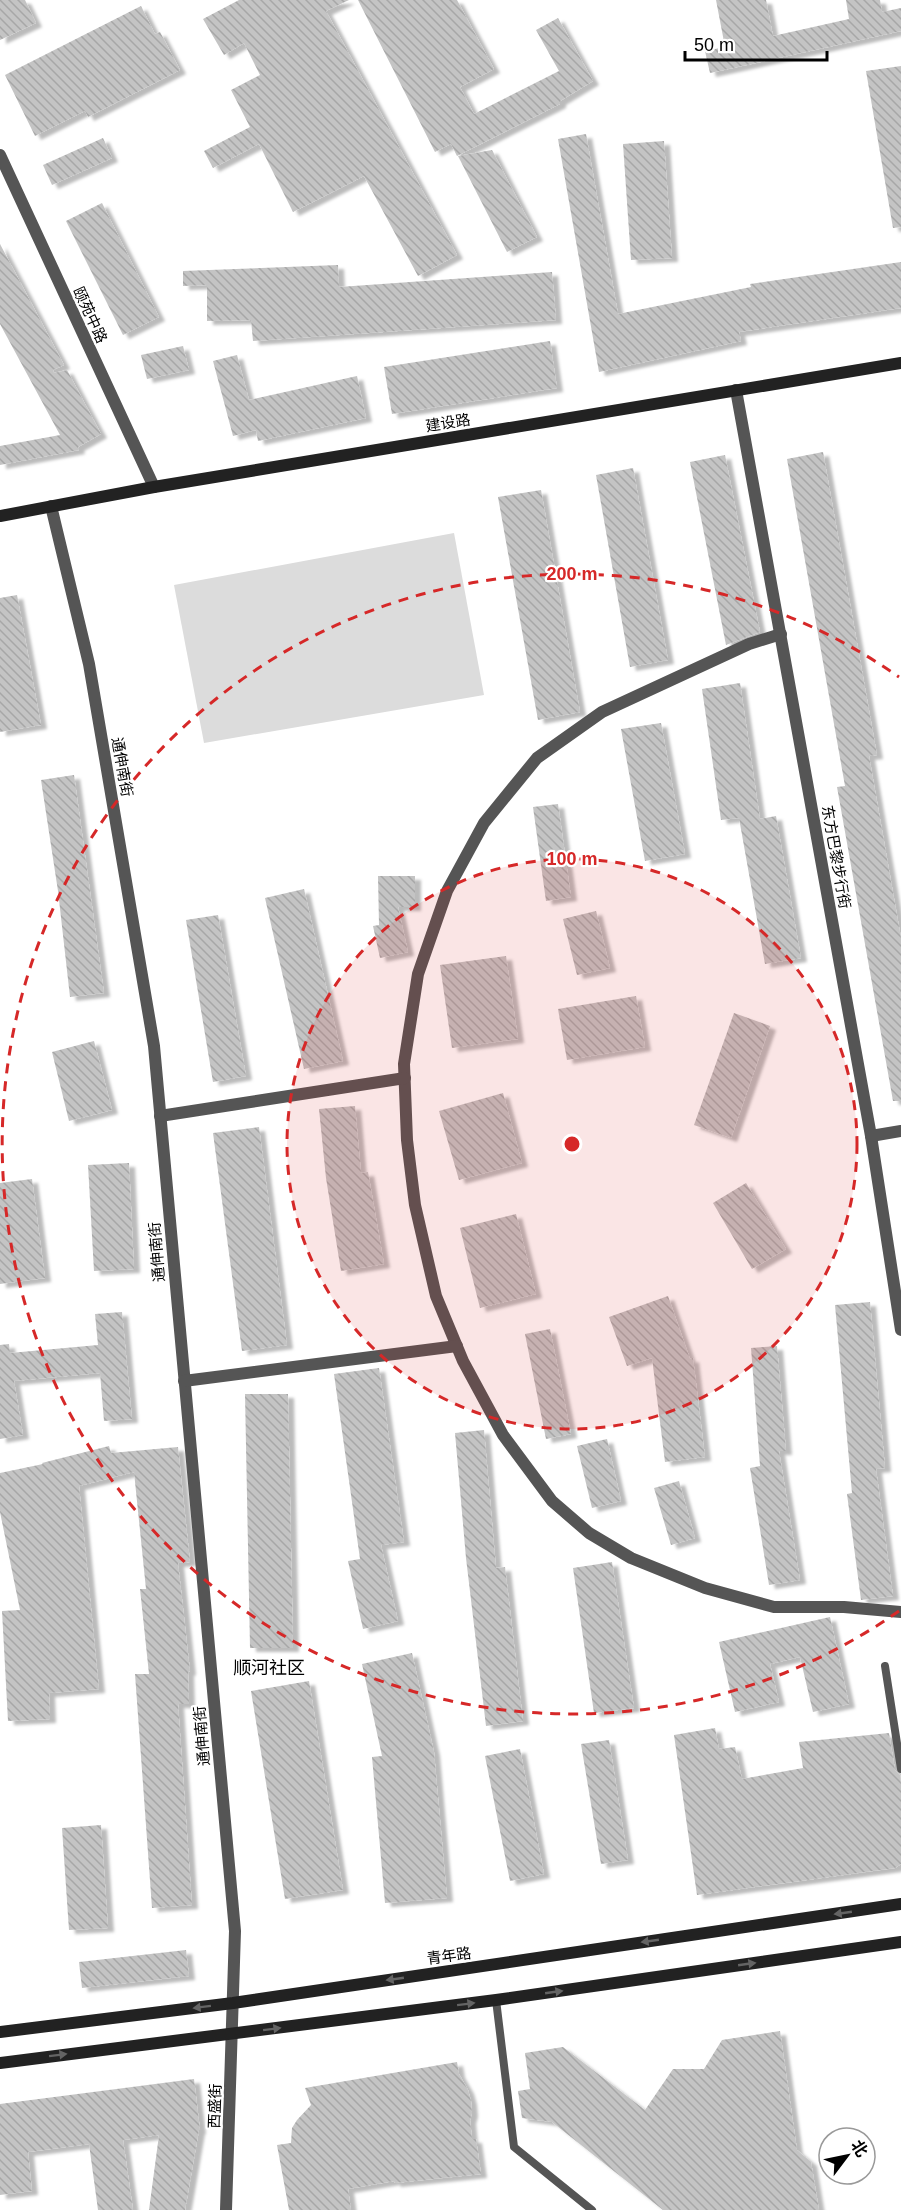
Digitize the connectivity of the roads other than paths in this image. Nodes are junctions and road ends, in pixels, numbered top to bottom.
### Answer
1 (0, 155) edge
2 (901, 363) edge
3 (736, 390) junction
4 (154, 487) junction
5 (51, 506) junction
6 (0, 516) edge
7 (781, 634) junction
8 (405, 1078) junction
9 (160, 1116) junction
10 (901, 1131) edge
11 (872, 1136) junction
12 (901, 1330) edge
13 (457, 1346) junction
14 (184, 1381) junction
15 (901, 1612) edge
16 (885, 1666) dead end
17 (901, 1768) edge
18 (901, 1904) edge
19 (901, 1942) edge
20 (885, 1944) junction
21 (901, 1950) edge
22 (496, 2000) junction
23 (233, 2003) junction
24 (0, 2032) edge
25 (232, 2034) junction
26 (0, 2062) edge
27 (226, 2210) edge
28 (592, 2210) edge

1 - 4 street, 颐苑中路
2 - 3 main road, 建设路
3 - 4 main road, 建设路
3 - 7 street, 东方巴黎步行街
4 - 5 main road, 建设路
5 - 6 main road, 建设路
5 - 9 street, 通伸南街
7 - 8 street
7 - 11 street, 东方巴黎步行街
8 - 9 street
8 - 13 street
9 - 14 street, 通伸南街
10 - 11 street
11 - 12 street, 东方巴黎步行街
13 - 14 street
13 - 15 street
14 - 23 street, 通伸南街
16 - 17 lane
18 -> 23 main road, 青年路
19 - 20 main road
20 - 21 lane
22 -> 20 main road
25 -> 22 main road
22 - 28 lane
23 -> 24 main road, 青年路
23 - 25 street, 西盛街
26 -> 25 main road
25 - 27 street, 西盛街

